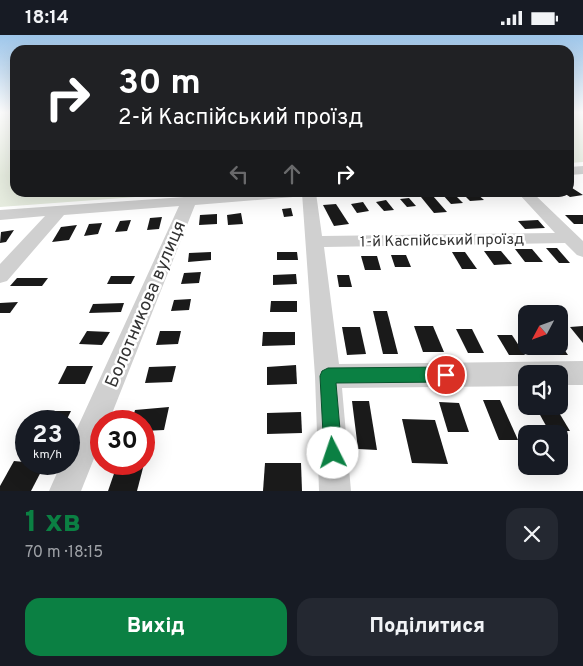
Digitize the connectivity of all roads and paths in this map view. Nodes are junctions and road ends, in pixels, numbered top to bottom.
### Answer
1 (234, 197) edge
2 (308, 197) edge
3 (529, 197) edge
4 (189, 200) junction
5 (59, 211) junction
6 (0, 215) edge
7 (570, 238) junction
8 (314, 242) junction
9 (583, 251) edge
10 (0, 277) edge
11 (583, 373) edge
12 (328, 376) junction
13 (65, 491) edge
14 (336, 491) edge

1 - 4 street
2 - 8 street
3 - 7 street
4 - 5 street
4 - 13 street, Болотникова вулиця
5 - 6 street
5 - 10 street
7 - 8 street, 1-й Каспійський проїзд
7 - 9 street
8 - 12 street
11 - 12 street
12 - 14 street

